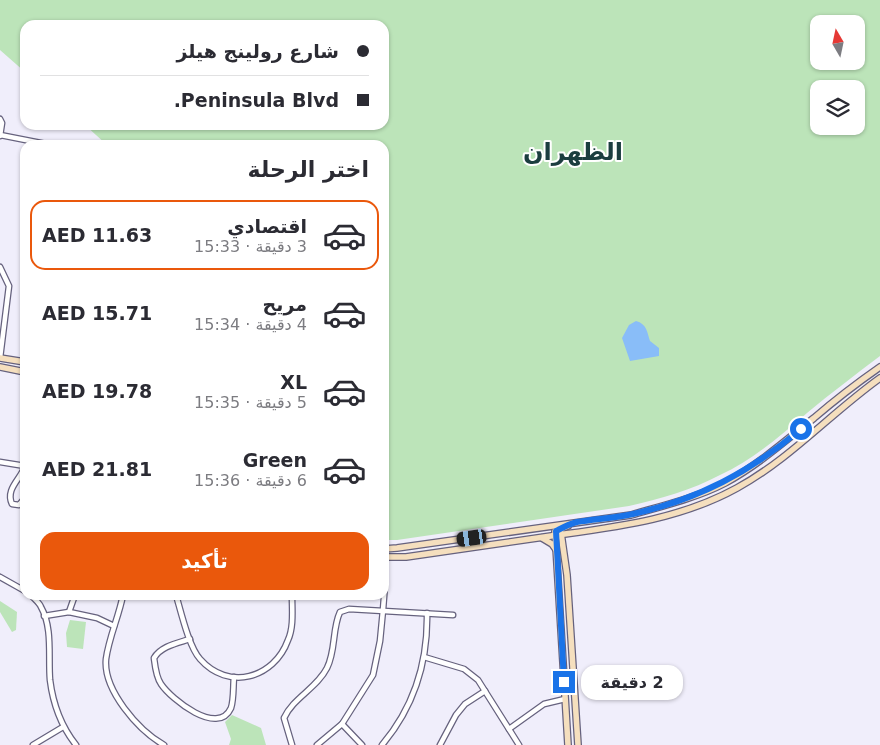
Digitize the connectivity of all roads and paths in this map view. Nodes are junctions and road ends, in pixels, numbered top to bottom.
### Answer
1 (0, 119) edge
2 (0, 136) edge
3 (23, 140) edge
4 (0, 267) edge
5 (0, 358) edge
6 (20, 361) edge
7 (0, 367) edge
8 (880, 367) edge
9 (20, 371) edge
10 (880, 378) edge
11 (0, 462) edge
12 (20, 465) edge
13 (20, 476) edge
14 (20, 503) edge
15 (574, 523) junction
16 (551, 526) junction
17 (574, 533) junction
18 (558, 534) junction
19 (472, 538) junction
20 (542, 538) junction
21 (473, 548) junction
22 (389, 549) edge
23 (564, 549) junction
24 (557, 552) junction
25 (389, 557) edge
26 (0, 577) edge
27 (20, 588) edge
28 (36, 600) edge
29 (73, 600) edge
30 (122, 600) edge
31 (178, 600) edge
32 (292, 600) edge
33 (383, 600) edge
34 (383, 610) junction
35 (69, 612) junction
36 (427, 614) junction
37 (453, 615) dead end
38 (44, 616) junction
39 (114, 626) junction
40 (190, 639) junction
41 (424, 657) junction
42 (235, 678) junction
43 (485, 691) junction
44 (565, 699) junction
45 (342, 724) junction
46 (64, 727) junction
47 (509, 729) junction
48 (33, 745) edge
49 (76, 745) edge
50 (164, 745) edge
51 (292, 745) edge
52 (317, 745) edge
53 (362, 745) edge
54 (382, 745) edge
55 (440, 745) edge
56 (518, 745) edge
57 (568, 745) edge
58 (578, 745) edge

1 - 2 street
2 - 3 street
4 - 5 street
5 - 6 main road
7 - 9 main road
8 - 15 main road
10 - 17 main road
11 - 12 street
13 - 14 street
15 - 16 main road
15 - 18 main road
16 - 18 main road
16 - 19 main road
17 - 18 main road
17 - 23 main road
18 - 20 main road
18 - 23 main road
18 - 24 main road
19 - 21 main road
19 - 22 main road
20 - 21 main road
20 - 24 main road
21 - 25 main road
23 - 58 main road
24 - 44 main road
26 - 27 street
28 - 38 street
29 - 35 street
30 - 39 street
31 - 40 street
32 - 42 street
33 - 34 street
34 - 36 street
34 - 45 street
34 - 51 street
35 - 38 street
35 - 39 street
36 - 37 street
36 - 41 street
38 - 46 street
39 - 50 street
40 - 42 street
40 - 42 street
41 - 43 street
41 - 54 street
43 - 47 street
43 - 55 street
44 - 47 street
44 - 57 main road
45 - 52 street
45 - 53 street
46 - 48 street
46 - 49 street
47 - 56 street

